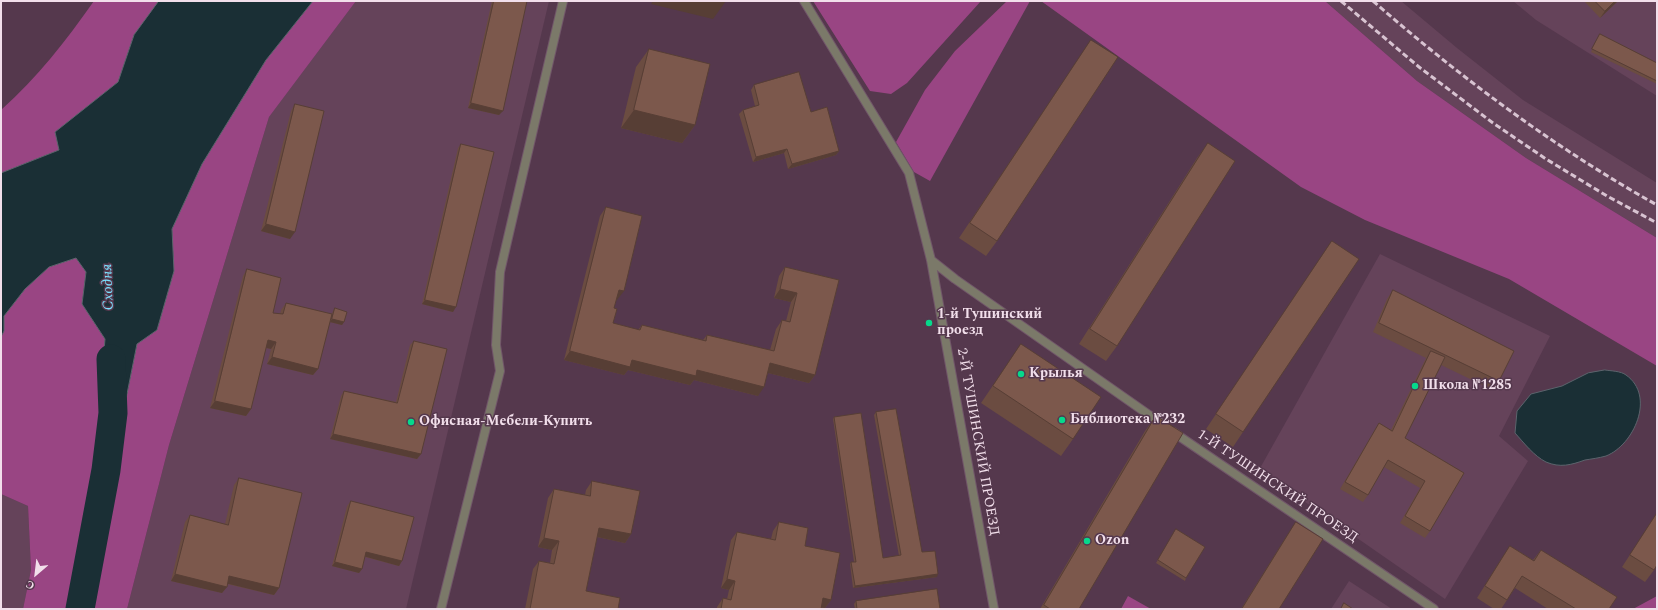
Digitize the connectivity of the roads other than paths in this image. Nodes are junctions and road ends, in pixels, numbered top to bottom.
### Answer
1 (563, 1) edge
2 (804, 1) edge
3 (931, 260) junction
4 (441, 609) edge
5 (994, 609) edge
6 (1434, 609) edge

1 - 4 street
2 - 3 street, 2-Й ТУШИНСКИЙ ПРОЕЗД
3 - 5 street, 2-Й ТУШИНСКИЙ ПРОЕЗД
3 - 6 street, 1-Й ТУШИНСКИЙ ПРОЕЗД

